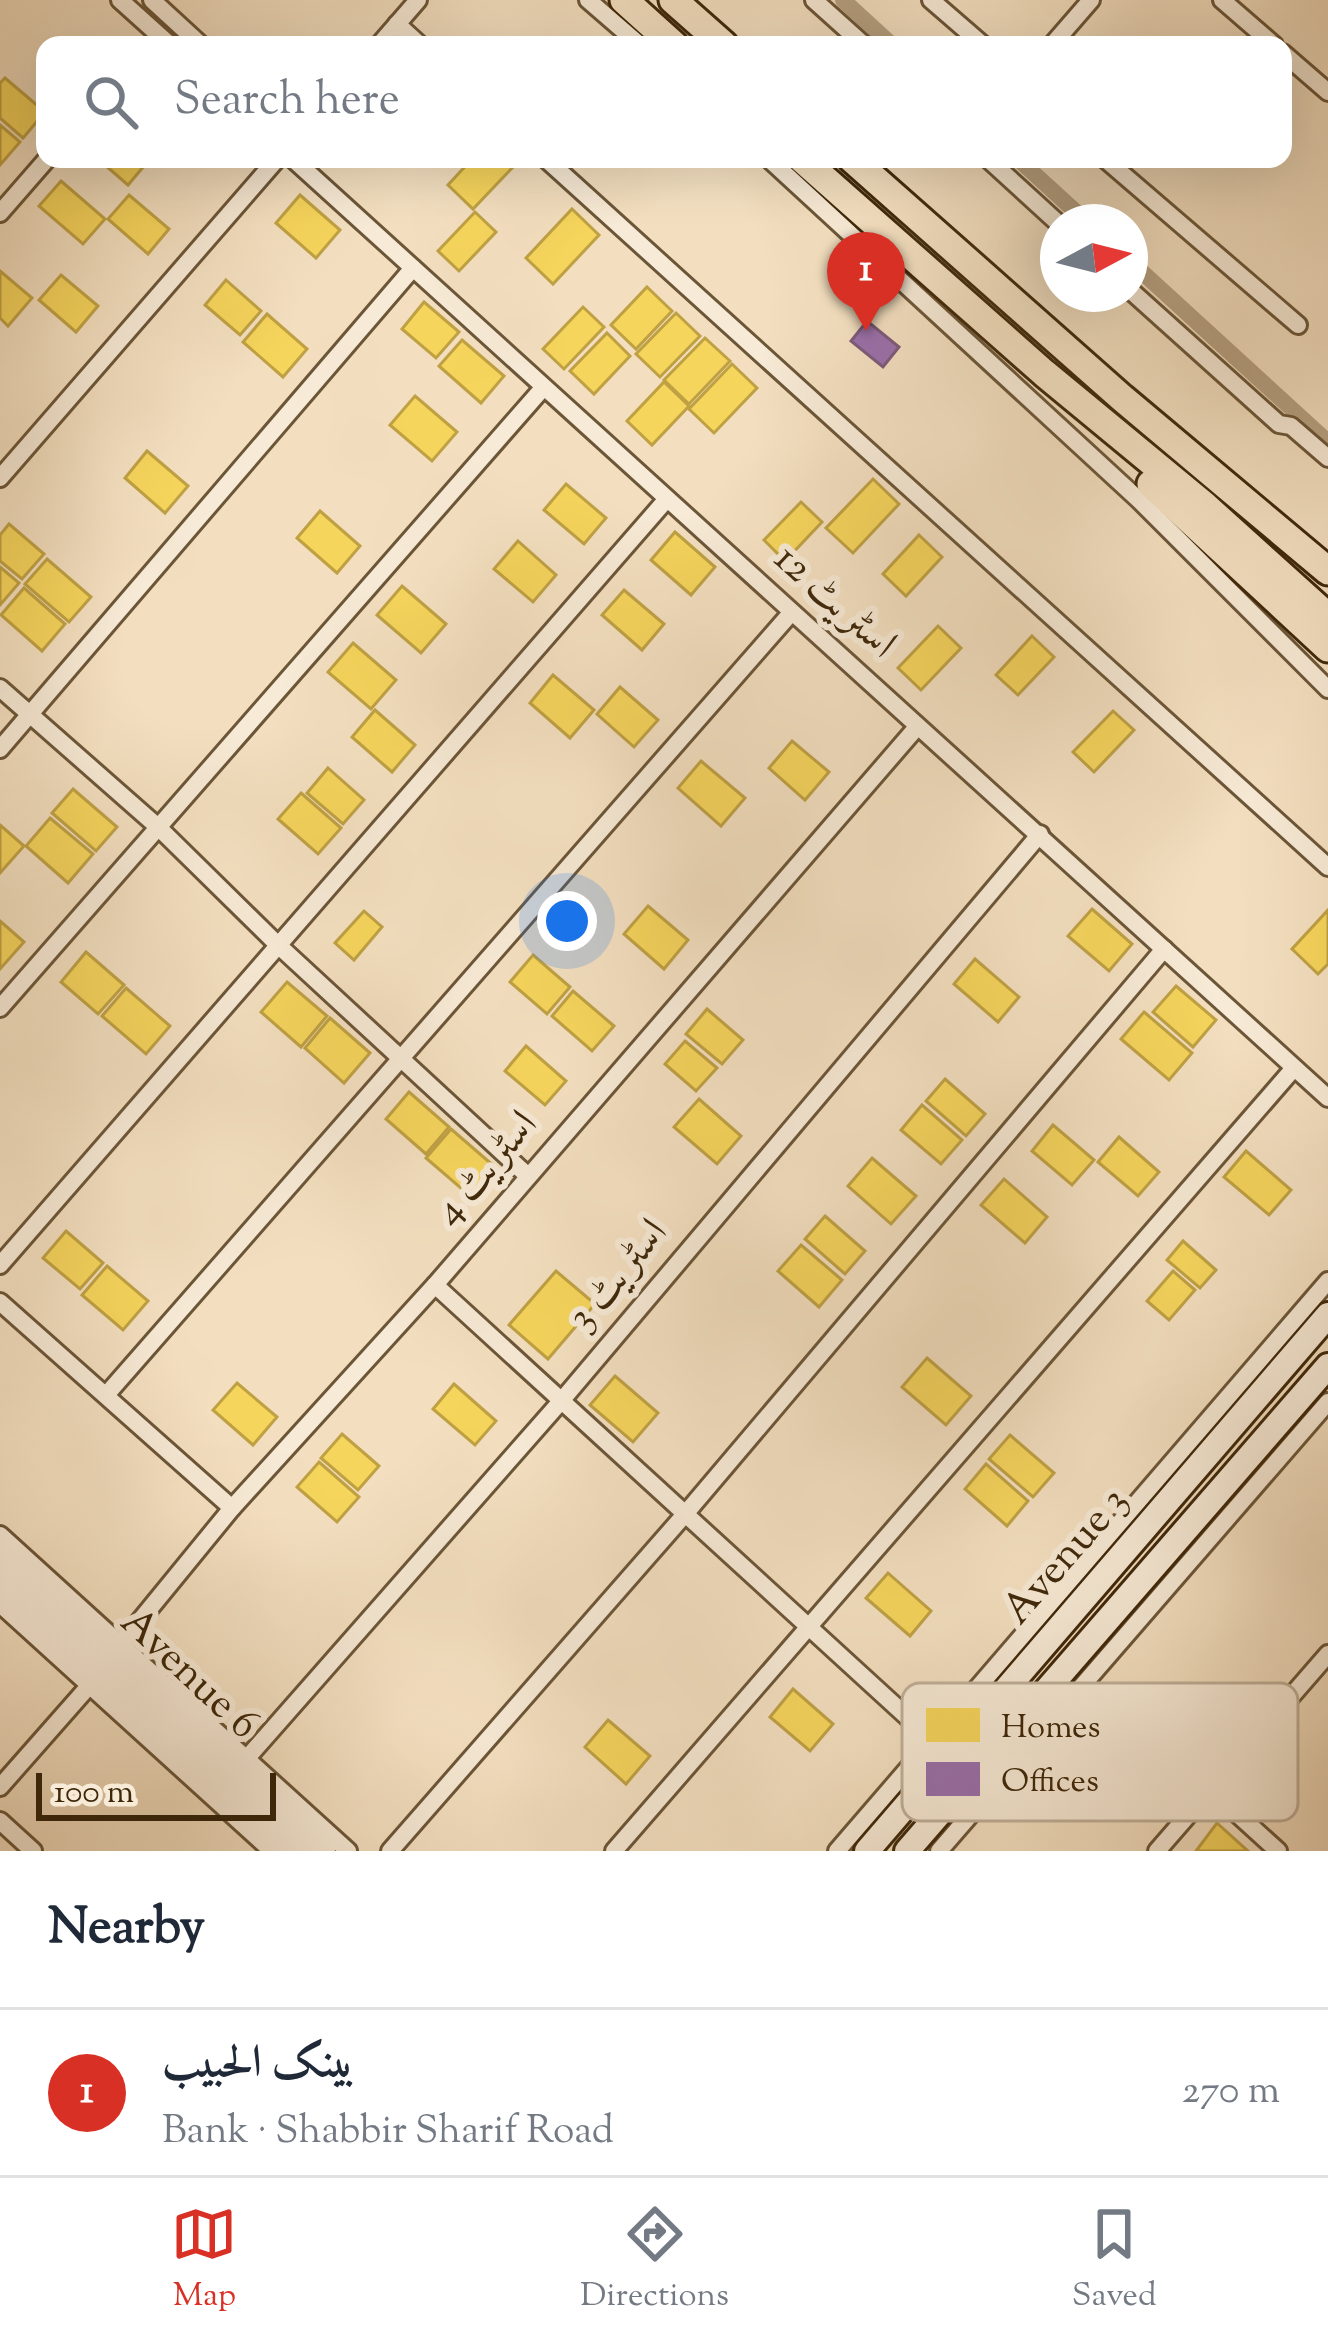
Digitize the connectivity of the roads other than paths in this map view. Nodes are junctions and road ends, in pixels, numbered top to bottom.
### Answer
1 (120, 0) edge
2 (152, 0) edge
3 (418, 0) edge
4 (588, 0) edge
5 (623, 0) edge
6 (673, 0) edge
7 (814, 0) edge
8 (932, 0) edge
9 (1090, 0) edge
10 (1222, 0) edge
11 (397, 24) junction
12 (153, 36) edge
13 (191, 36) edge
14 (387, 36) edge
15 (410, 36) edge
16 (630, 36) edge
17 (664, 36) edge
18 (714, 36) edge
19 (854, 36) edge
20 (973, 36) edge
21 (1060, 36) edge
22 (1264, 36) edge
23 (1292, 61) edge
24 (1328, 92) edge
25 (39, 168) edge
26 (269, 168) edge
27 (303, 168) edge
28 (556, 168) edge
29 (779, 168) edge
30 (812, 168) edge
31 (862, 168) edge
32 (998, 168) edge
33 (1115, 168) edge
34 (1040, 207) edge
35 (0, 213) edge
36 (412, 268) junction
37 (1148, 306) edge
38 (1298, 326) dead end
39 (1044, 374) junction
40 (543, 388) junction
41 (1328, 458) edge
42 (0, 478) edge
43 (667, 500) junction
44 (1328, 572) edge
45 (791, 614) junction
46 (1328, 617) edge
47 (1328, 648) edge
48 (0, 688) edge
49 (1328, 689) edge
50 (30, 715) junction
51 (916, 728) junction
52 (0, 749) edge
53 (158, 827) junction
54 (1040, 834) junction
55 (1328, 867) edge
56 (278, 945) junction
57 (1164, 950) junction
58 (0, 1008) edge
59 (403, 1060) junction
60 (1294, 1068) junction
61 (1328, 1098) edge
62 (528, 1176) junction
63 (0, 1264) edge
64 (1328, 1281) edge
65 (435, 1285) junction
66 (0, 1302) edge
67 (1328, 1315) edge
68 (1328, 1366) edge
69 (107, 1394) junction
70 (562, 1400) junction
71 (1328, 1402) edge
72 (232, 1508) junction
73 (686, 1513) junction
74 (0, 1535) edge
75 (0, 1557) edge
76 (0, 1582) edge
77 (0, 1604) edge
78 (808, 1626) junction
79 (1328, 1654) edge
80 (106, 1665) junction
81 (995, 1683) edge
82 (999, 1683) edge
83 (1053, 1683) edge
84 (1085, 1683) edge
85 (1298, 1689) edge
86 (902, 1712) edge
87 (247, 1758) junction
88 (0, 1787) edge
89 (902, 1787) edge
90 (902, 1802) edge
91 (0, 1821) edge
92 (934, 1821) edge
93 (965, 1821) edge
94 (1183, 1821) edge
95 (1245, 1821) edge
96 (33, 1851) edge
97 (272, 1851) edge
98 (295, 1851) edge
99 (323, 1851) edge
100 (348, 1851) edge
101 (390, 1851) edge
102 (614, 1851) edge
103 (837, 1851) edge
104 (867, 1851) edge
105 (908, 1851) edge
106 (939, 1851) edge
107 (1156, 1851) edge
108 (1278, 1851) edge

1 - 12 street
2 - 13 street
3 - 11 street
4 - 16 street
5 - 17 main road
6 - 18 main road
7 - 19 street
8 - 20 street
9 - 21 street
10 - 22 street
11 - 14 street
11 - 15 street
23 - 24 street
25 - 35 street
26 - 42 street
27 - 36 street, اسٹریٹ 12
28 - 55 street
29 - 49 street
30 - 39 main road
31 - 44 main road
32 - 34 street
33 - 38 street
36 - 40 street, اسٹریٹ 12
36 - 50 street
37 - 41 street
39 - 46 main road
39 - 47 main road
40 - 43 street, اسٹریٹ 12
40 - 53 street
43 - 45 street, اسٹریٹ 12
43 - 56 street
45 - 51 street, اسٹریٹ 12
45 - 59 street
48 - 50 street
50 - 52 street
50 - 53 street
51 - 54 street, اسٹریٹ 12
51 - 62 street, اسٹریٹ 4
53 - 56 street
53 - 58 street
54 - 57 street, اسٹریٹ 12
54 - 70 street, اسٹریٹ 3
56 - 59 street
56 - 63 street
57 - 60 street, اسٹریٹ 12
57 - 73 street
59 - 62 street
59 - 69 street
60 - 61 street, اسٹریٹ 12
60 - 78 street
62 - 65 street, اسٹریٹ 4
64 - 81 street
65 - 70 street
65 - 72 street, اسٹریٹ 4
66 - 69 street
67 - 82 main road, Avenue 3
68 - 83 main road, Avenue 3
69 - 72 street
70 - 73 street
70 - 87 street, اسٹریٹ 3
71 - 84 street
72 - 80 street, اسٹریٹ 4
73 - 78 street
73 - 101 street
74 - 80 street
75 - 80 main road, Avenue 6
76 - 80 main road, Avenue 6
77 - 80 street
78 - 86 street
78 - 102 street
79 - 85 street
80 - 87 street
80 - 88 street, اسٹریٹ 4
80 - 97 street
80 - 98 main road, Avenue 6
80 - 99 main road, Avenue 6
87 - 100 street
89 - 103 street
90 - 104 main road, Avenue 3
91 - 96 street
92 - 105 main road, Avenue 3
93 - 106 street
94 - 107 street
95 - 108 street

